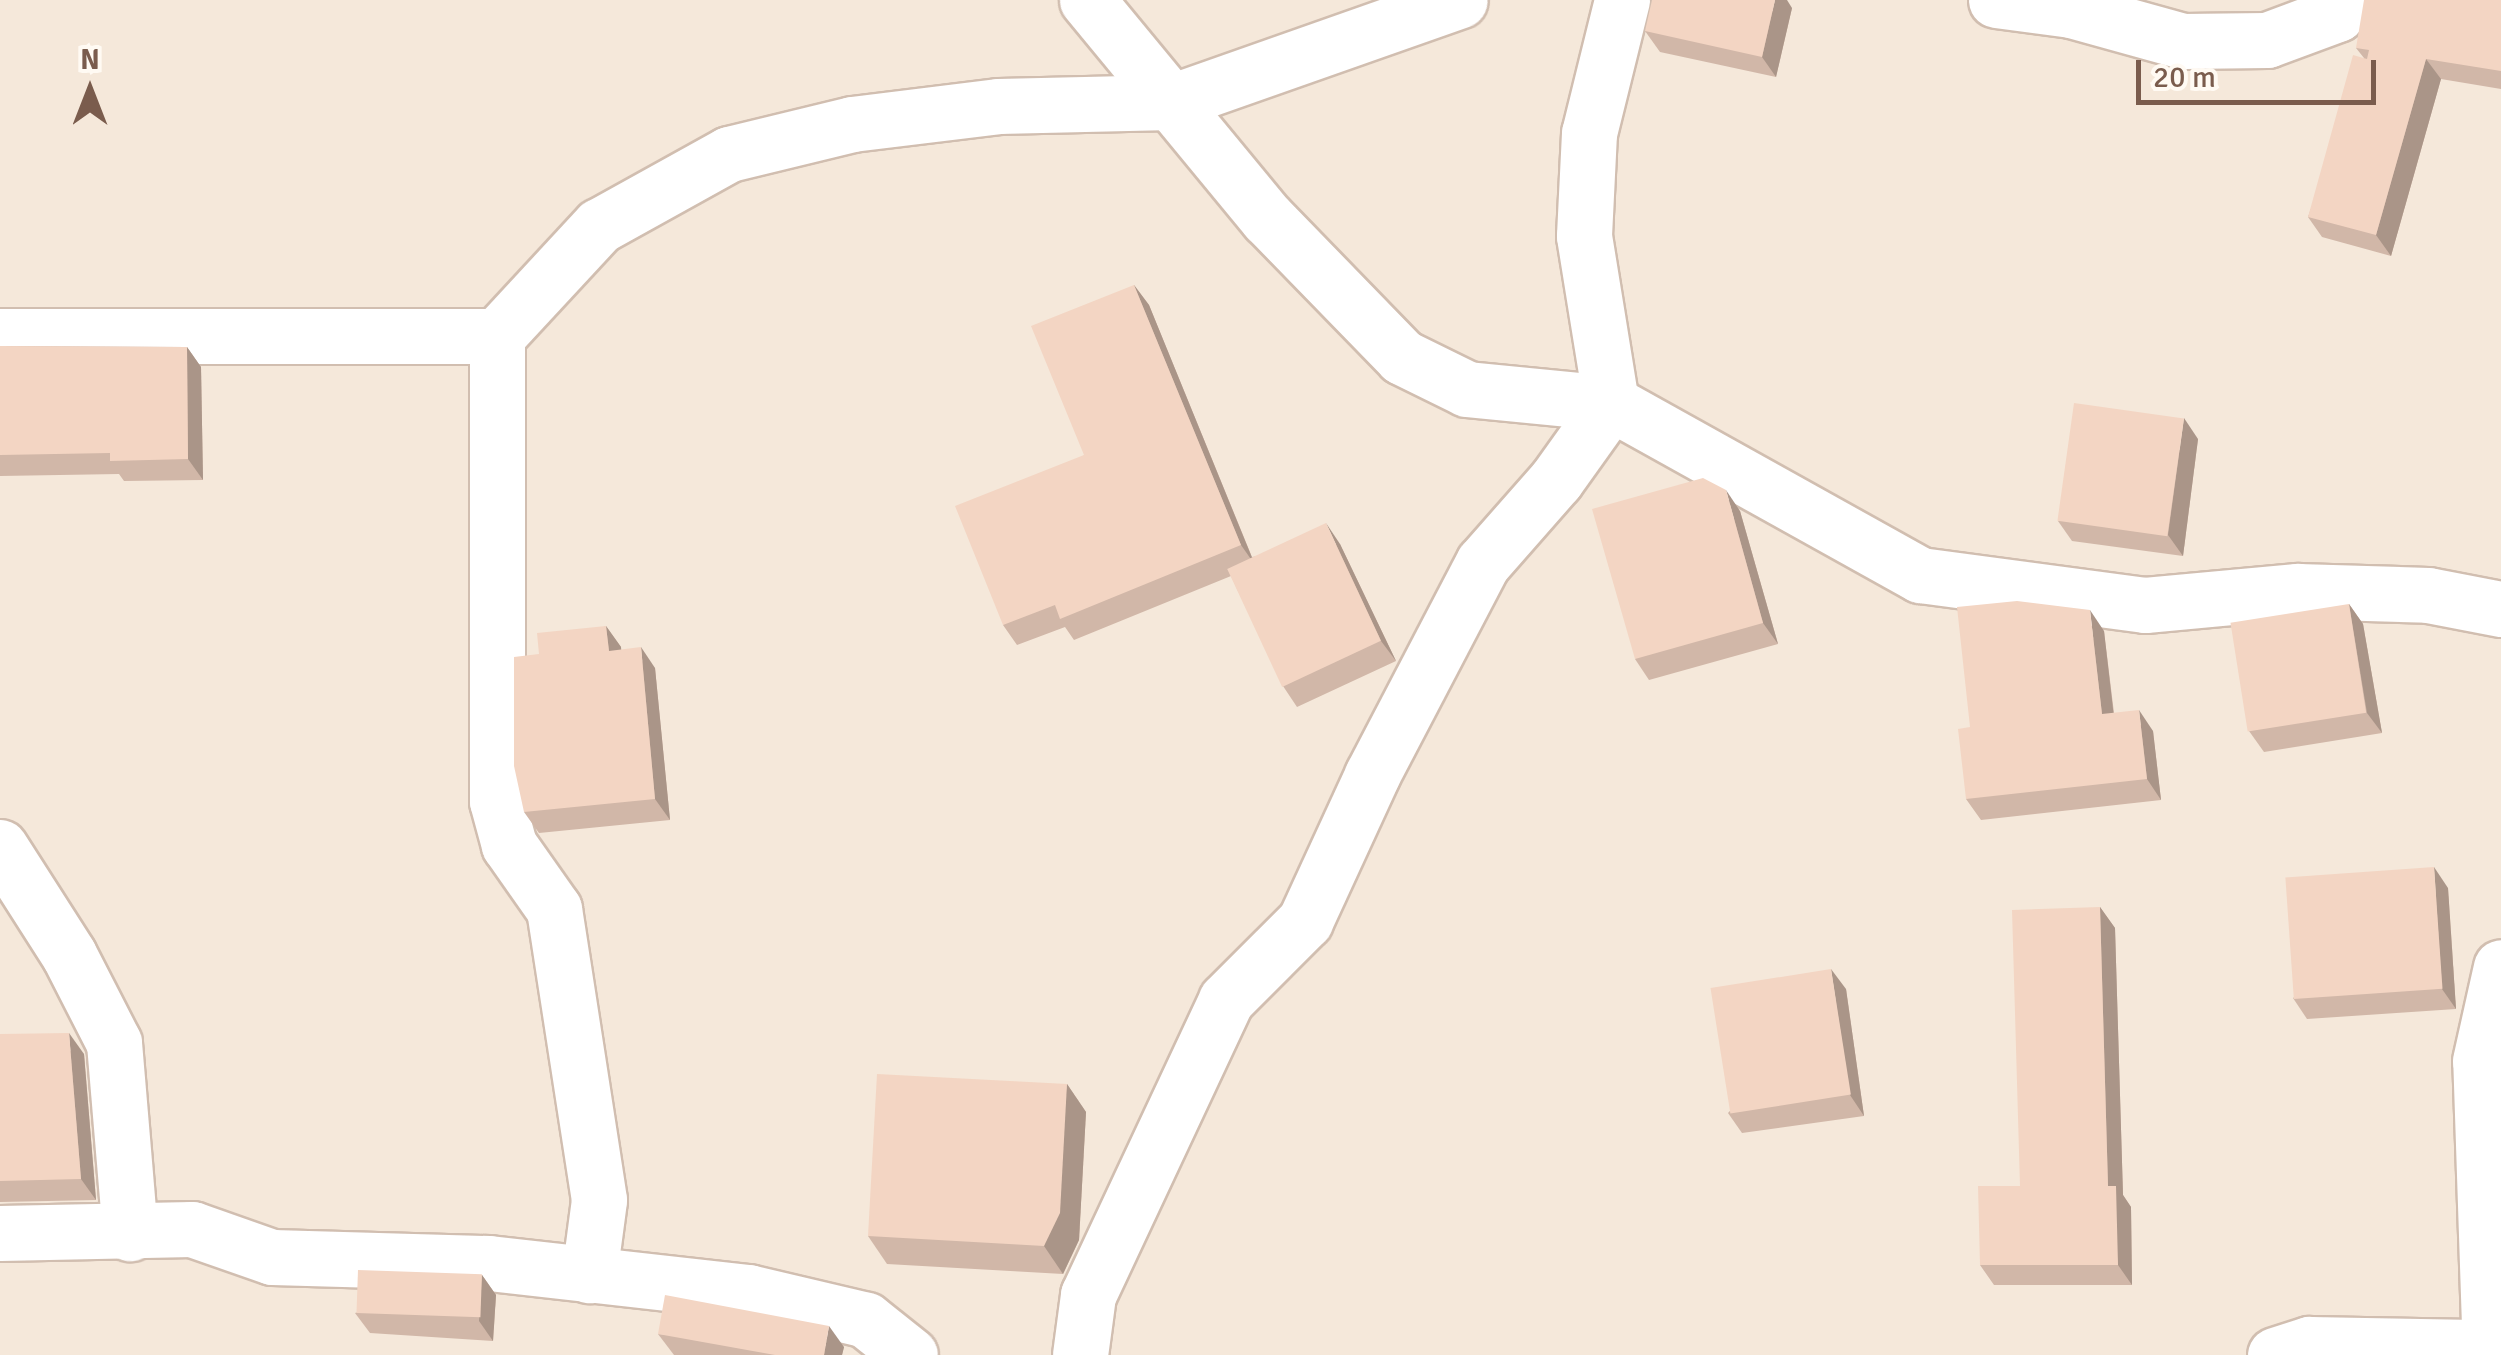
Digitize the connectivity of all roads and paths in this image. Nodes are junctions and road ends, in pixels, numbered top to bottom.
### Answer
1 (1087, 0) edge
2 (1460, 0) edge
3 (1622, 0) edge
4 (1996, 0) edge
5 (2347, 0) edge
6 (1171, 102) junction
7 (0, 336) edge
8 (497, 336) junction
9 (1610, 402) junction
10 (2501, 609) edge
11 (0, 847) edge
12 (2501, 967) edge
13 (0, 1233) edge
14 (130, 1233) junction
15 (589, 1275) junction
16 (2489, 1351) edge
17 (910, 1355) edge
18 (1080, 1355) edge
19 (2276, 1355) edge

1 - 6 street
2 - 6 street
3 - 9 street
4 - 5 street
6 - 8 street
6 - 9 street
7 - 8 street
8 - 15 street
9 - 10 street
9 - 18 street
11 - 14 street
12 - 16 street
13 - 14 street
14 - 15 street
15 - 17 street
16 - 19 street

